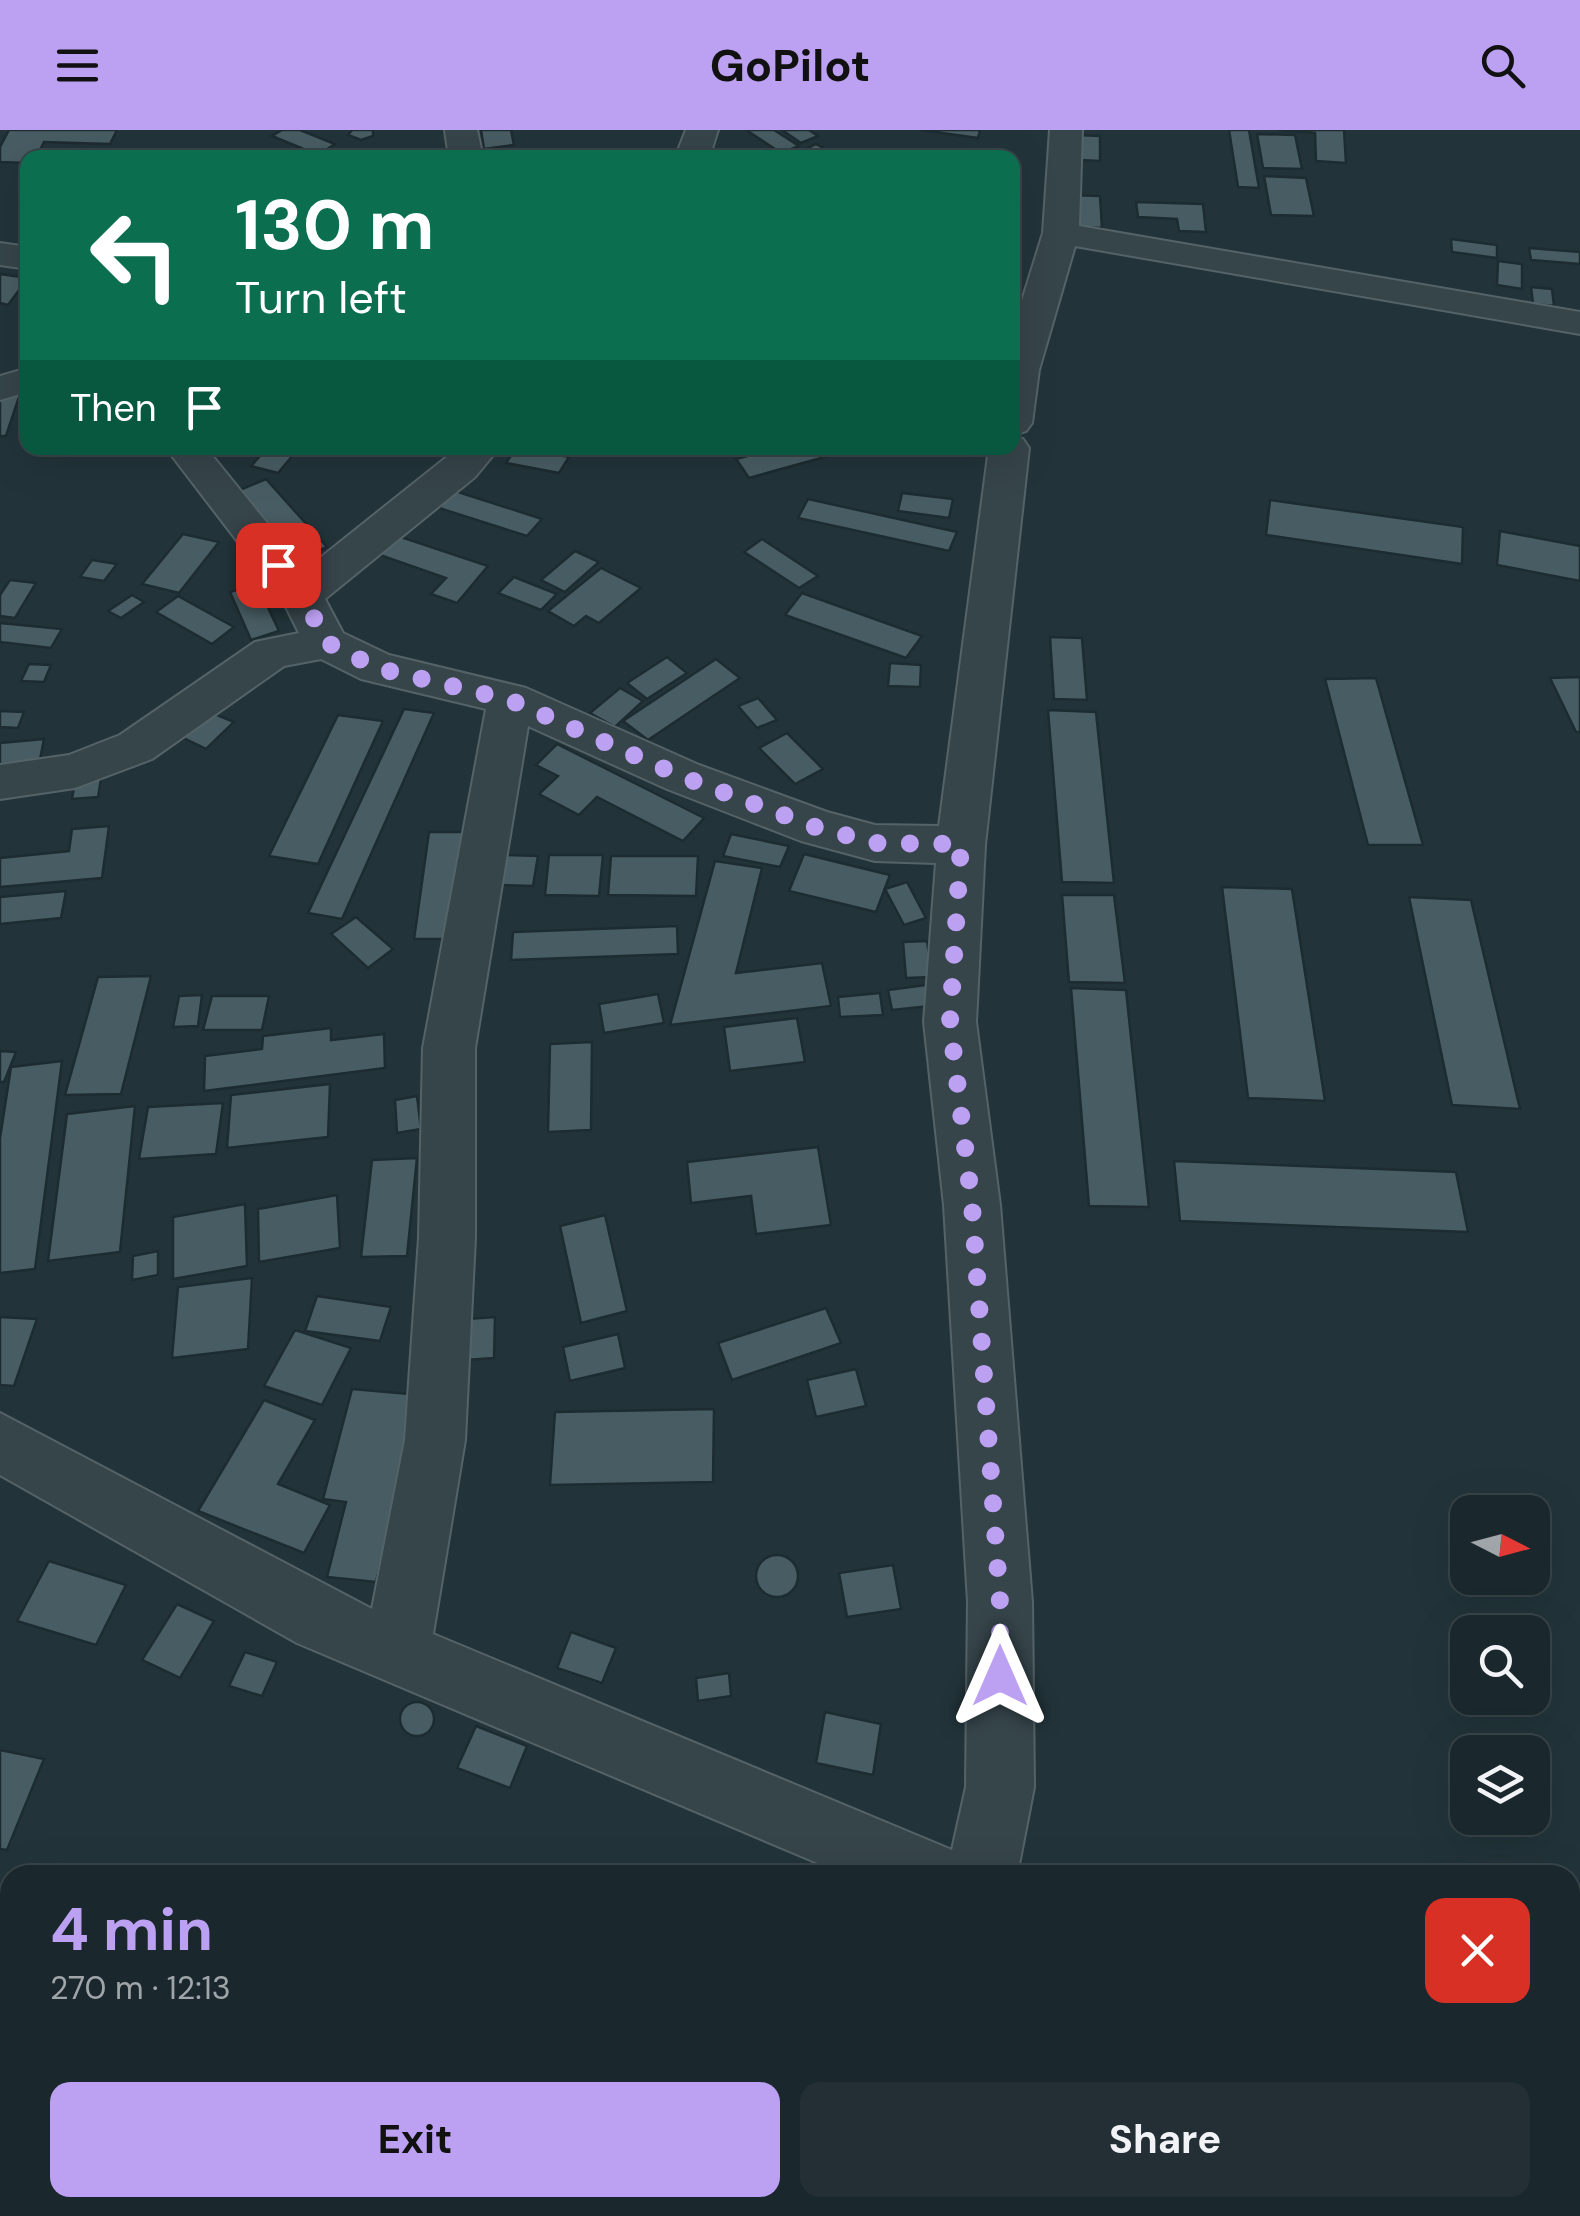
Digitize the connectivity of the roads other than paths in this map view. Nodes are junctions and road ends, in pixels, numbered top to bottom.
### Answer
1 (1066, 130) edge
2 (1062, 233) junction
3 (1580, 323) edge
4 (1020, 358) edge
5 (190, 455) edge
6 (473, 455) edge
7 (1008, 455) edge
8 (302, 594) junction
9 (326, 642) junction
10 (510, 700) junction
11 (0, 782) edge
12 (961, 844) junction
13 (0, 1442) edge
14 (397, 1652) junction
15 (905, 1865) edge
16 (984, 1865) edge

1 - 2 street
2 - 3 street
2 - 4 street
5 - 8 street
6 - 8 street
7 - 12 street
8 - 9 street
9 - 10 street
9 - 11 street
10 - 12 street
10 - 14 street
12 - 16 street
13 - 14 street
14 - 15 street

